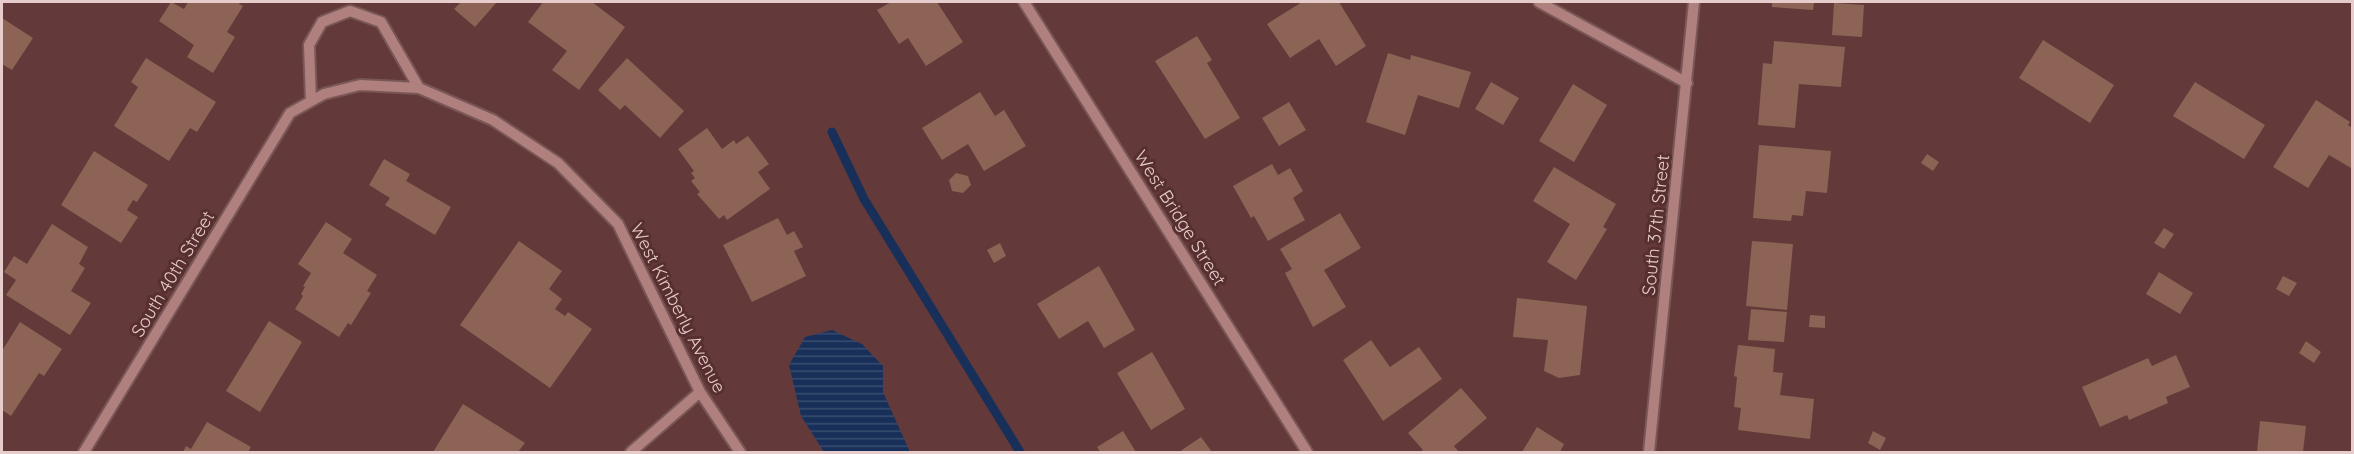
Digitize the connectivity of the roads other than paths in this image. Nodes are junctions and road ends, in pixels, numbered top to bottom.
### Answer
1 (1024, 2) edge
2 (1539, 2) edge
3 (1694, 2) edge
4 (1688, 83) junction
5 (419, 88) junction
6 (311, 101) junction
7 (290, 113) joint
8 (700, 392) junction
9 (84, 453) edge
10 (631, 453) edge
11 (740, 453) edge
12 (1307, 453) edge
13 (1649, 453) edge

1 - 12 street, West Bridge Street
2 - 4 street
3 - 4 street, South 37th Street
4 - 13 street, South 37th Street
5 - 6 street, West Kimberly Avenue
5 - 6 street
5 - 8 street, West Kimberly Avenue
6 - 7 street, West Kimberly Avenue
7 - 9 street, South 40th Street
8 - 10 street
8 - 11 street, West Kimberly Avenue

